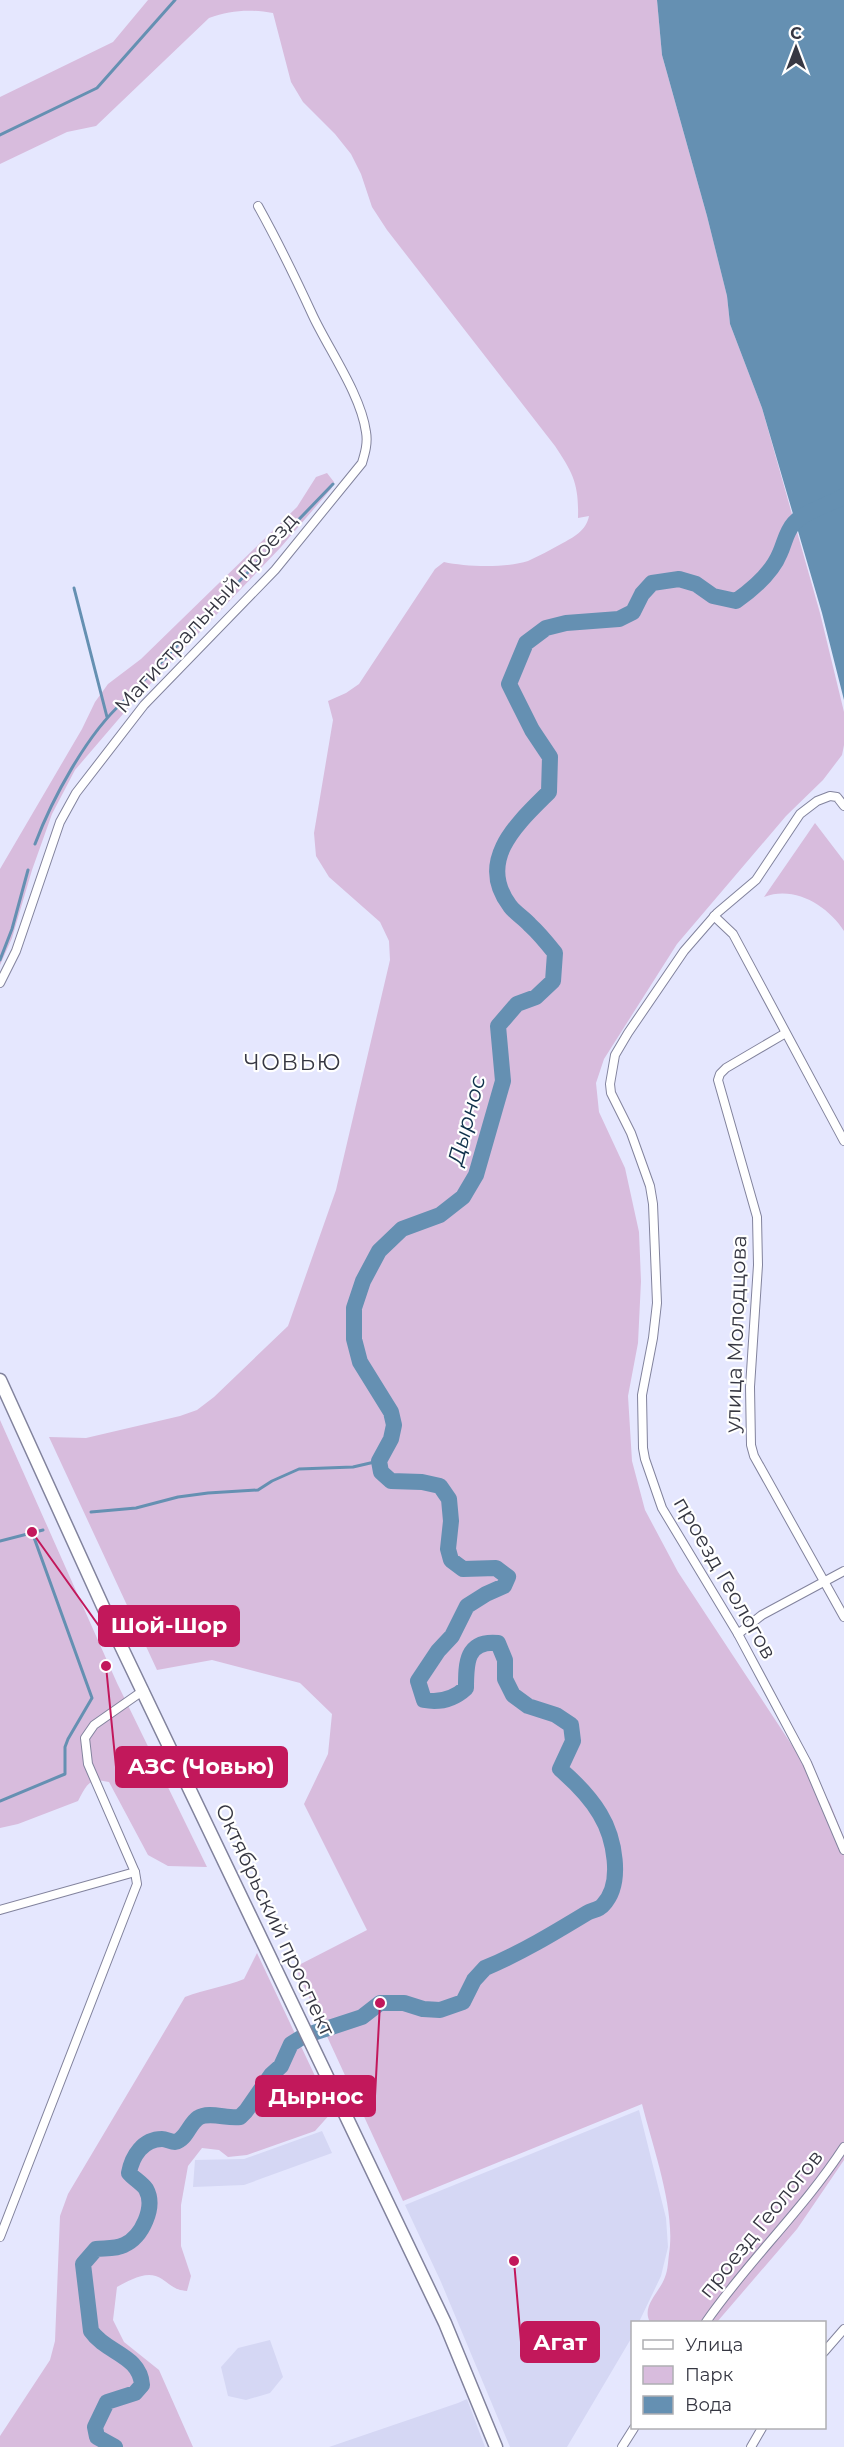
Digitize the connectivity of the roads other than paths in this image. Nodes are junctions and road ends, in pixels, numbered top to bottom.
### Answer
1 (258, 206) dead end
2 (844, 806) edge
3 (714, 916) junction
4 (0, 983) edge
5 (784, 1034) junction
6 (844, 1141) edge
7 (0, 1380) edge
8 (844, 1571) edge
9 (824, 1581) junction
10 (844, 1617) edge
11 (738, 1634) junction
12 (144, 1690) junction
13 (844, 1850) edge
14 (135, 1872) junction
15 (0, 1910) edge
16 (844, 2147) edge
17 (0, 2237) edge
18 (707, 2321) edge
19 (844, 2329) edge
20 (826, 2351) edge
21 (633, 2429) edge
22 (761, 2429) edge
23 (496, 2447) edge
24 (622, 2447) edge
25 (751, 2447) edge

1 - 4 street, Магистральный проезд
2 - 3 street, проезд Геологов
3 - 5 street
3 - 11 street, проезд Геологов
5 - 6 street
5 - 9 street, улица Молодцова
7 - 12 main road, Октябрьский проспект
8 - 9 street
9 - 10 street, улица Молодцова
9 - 11 street
11 - 13 street, проезд Геологов
12 - 14 street
12 - 23 main road, Октябрьский проспект
14 - 15 street
14 - 17 street
16 - 18 street, проезд Геологов
19 - 20 street
21 - 24 street
22 - 25 street

